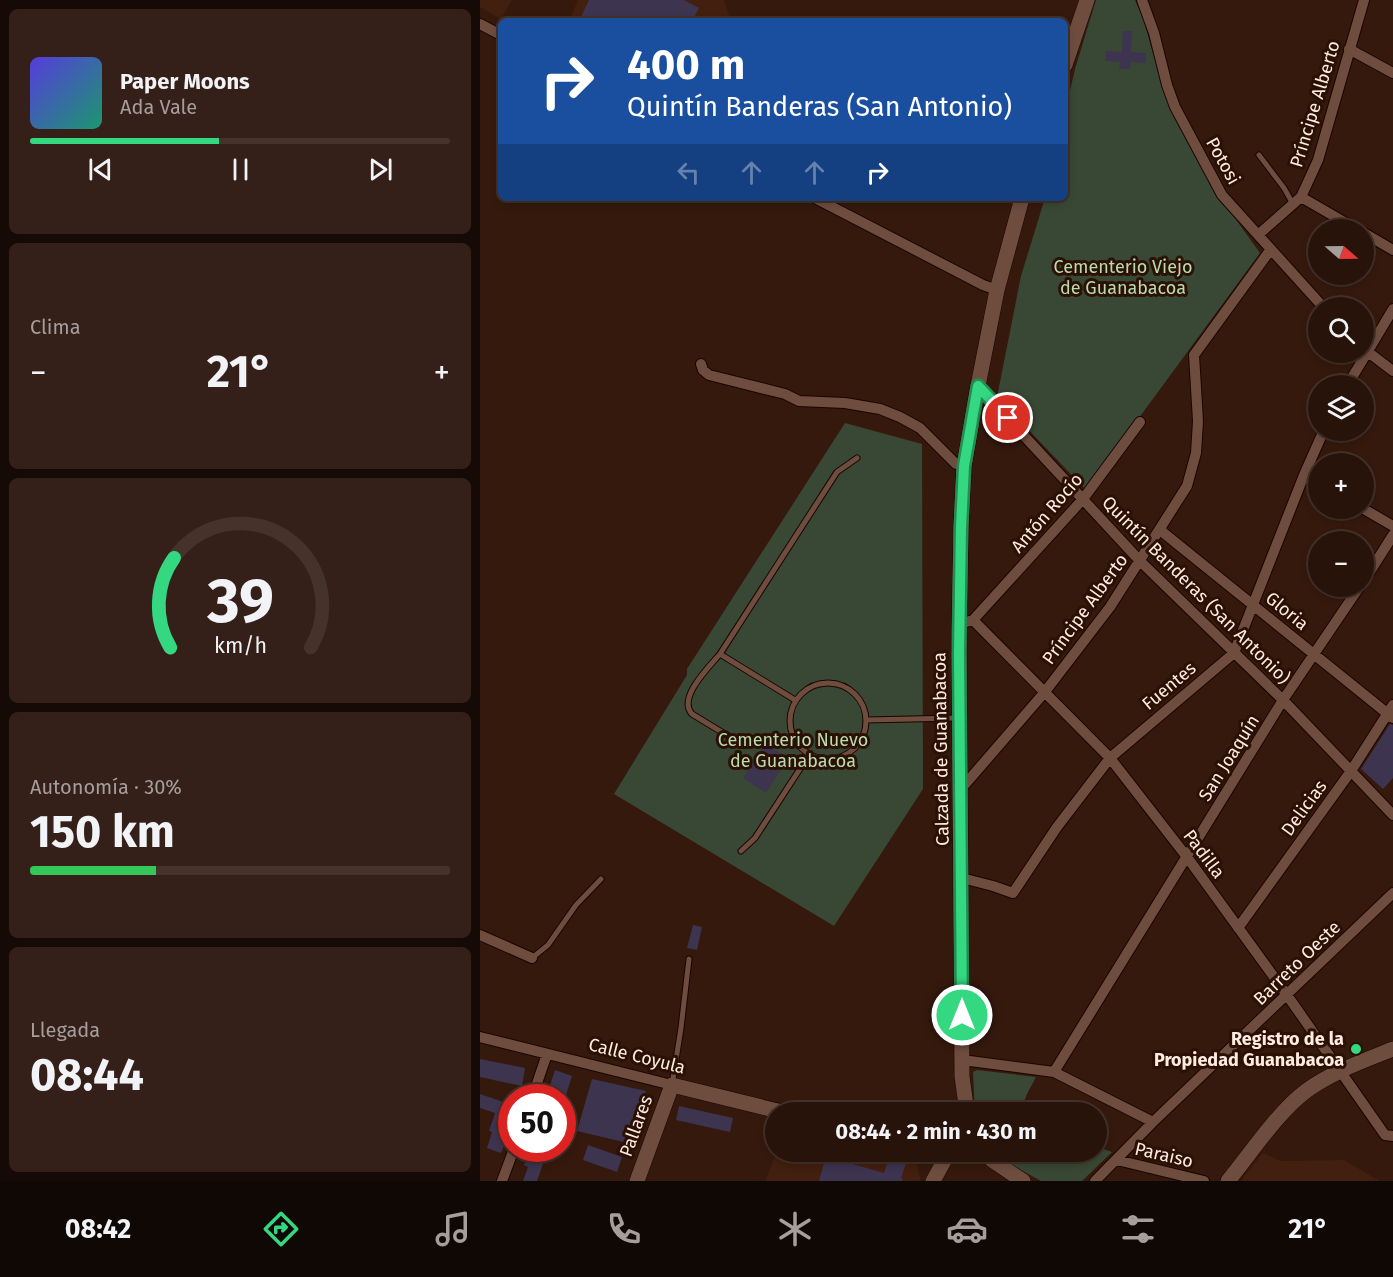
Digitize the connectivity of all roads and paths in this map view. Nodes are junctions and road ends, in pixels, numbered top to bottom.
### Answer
1 (1087, 0) edge
2 (1142, 0) edge
3 (1364, 0) edge
4 (480, 24) edge
5 (498, 33) edge
6 (1349, 49) junction
7 (1068, 56) edge
8 (1393, 73) edge
9 (1259, 155) dead end
10 (1297, 200) junction
11 (821, 201) edge
12 (1021, 201) edge
13 (1336, 219) edge
14 (1258, 235) junction
15 (1374, 239) edge
16 (1271, 249) junction
17 (1393, 249) edge
18 (998, 290) junction
19 (1314, 297) edge
20 (1393, 309) edge
21 (1374, 338) edge
22 (1374, 357) edge
23 (701, 364) dead end
24 (1393, 370) edge
25 (978, 386) junction
26 (1140, 422) dead end
27 (1319, 441) edge
28 (857, 458) dead end
29 (964, 466) junction
30 (1304, 475) junction
31 (1308, 478) edge
32 (1083, 499) junction
33 (1374, 515) edge
34 (1393, 526) edge
35 (1160, 530) junction
36 (1393, 535) edge
37 (1140, 561) junction
38 (1374, 565) edge
39 (1353, 597) edge
40 (1254, 605) junction
41 (966, 622) junction
42 (1234, 653) junction
43 (720, 654) junction
44 (1315, 655) junction
45 (1044, 693) junction
46 (795, 700) junction
47 (1283, 700) junction
48 (1391, 712) edge
49 (960, 718) junction
50 (866, 720) junction
51 (743, 745) dead end
52 (809, 755) junction
53 (1110, 758) junction
54 (1350, 771) junction
55 (961, 789) junction
56 (1393, 815) edge
57 (741, 851) dead end
58 (1187, 857) junction
59 (962, 878) junction
60 (601, 879) dead end
61 (1393, 894) edge
62 (1238, 928) junction
63 (480, 935) edge
64 (532, 958) joint
65 (689, 959) dead end
66 (1287, 995) junction
67 (480, 1036) edge
68 (1393, 1049) edge
69 (547, 1054) junction
70 (962, 1060) junction
71 (1340, 1070) junction
72 (1054, 1071) junction
73 (537, 1084) edge
74 (672, 1085) junction
75 (966, 1102) edge
76 (765, 1108) edge
77 (1153, 1122) junction
78 (1393, 1136) edge
79 (1117, 1160) junction
80 (509, 1162) edge
81 (943, 1162) edge
82 (995, 1162) edge
83 (502, 1181) edge
84 (637, 1181) edge
85 (933, 1181) edge
86 (1023, 1181) edge
87 (1095, 1181) edge
88 (1204, 1181) edge
89 (1228, 1181) edge

1 - 7 main road
2 - 14 street, Potosi
3 - 6 street, Príncipe Alberto
4 - 5 street
6 - 8 street
6 - 10 street, Príncipe Alberto
9 - 10 lane
10 - 13 street
10 - 14 street, Príncipe Alberto
11 - 18 street
12 - 18 main road, Calzada de Guanabacoa
14 - 16 street, Potosi
15 - 17 street
16 - 19 street, Potosi
16 - 35 street, Príncipe Alberto
18 - 25 main road, Calzada de Guanabacoa
20 - 21 street
22 - 24 street
23 - 29 street
25 - 29 main road, Calzada de Guanabacoa
25 - 32 street, Quintín Banderas (San Antonio)
26 - 32 street, Antón Rocío
27 - 30 street, Fuentes
28 - 43 lane
29 - 41 main road, Calzada de Guanabacoa
30 - 31 street
30 - 40 street, Fuentes
32 - 37 street, Quintín Banderas (San Antonio)
32 - 41 street, Antón Rocío
33 - 34 street
35 - 37 street, Príncipe Alberto
35 - 40 street, Gloria
36 - 38 street
37 - 42 street, Quintín Banderas (San Antonio)
37 - 45 street, Príncipe Alberto
39 - 44 street, San Joaquín
40 - 42 street, Fuentes
40 - 44 street, Gloria
41 - 45 street, Padilla
41 - 49 main road, Calzada de Guanabacoa
42 - 47 street, Quintín Banderas (San Antonio)
42 - 53 street, Fuentes
43 - 46 lane
43 - 51 lane
44 - 47 street, San Joaquín
44 - 48 street, Gloria
45 - 53 street, Padilla
45 - 55 street, Príncipe Alberto
46 - 50 lane
46 - 52 lane
47 - 54 street, Quintín Banderas (San Antonio)
47 - 58 street, San Joaquín
48 - 54 street, Delicias
49 - 50 lane
49 - 55 main road, Calzada de Guanabacoa
50 - 52 lane
52 - 57 lane
53 - 58 street, Padilla
53 - 59 street, Fuentes
54 - 56 street, Quintín Banderas (San Antonio)
54 - 62 street, Delicias
55 - 59 main road, Calzada de Guanabacoa
58 - 62 street, Padilla
58 - 72 street, San Joaquín
59 - 70 main road, Calzada de Guanabacoa
60 - 64 lane
61 - 66 street, Barreto Oeste
62 - 66 street, Padilla
63 - 64 street
65 - 74 lane
66 - 71 street, Padilla
66 - 77 street, Barreto Oeste
67 - 69 street, Calle Coyula
68 - 71 main road
69 - 73 street
69 - 74 street, Calle Coyula
70 - 72 street
70 - 75 main road, Calzada de Guanabacoa
71 - 78 street, Padilla
71 - 89 main road
72 - 77 street
74 - 76 main road, Calle Coyula
74 - 84 main road, Pallares
77 - 79 street, Barreto Oeste
79 - 87 street, Barreto Oeste
79 - 88 street, Paraiso
80 - 83 street
81 - 85 main road
82 - 86 main road

